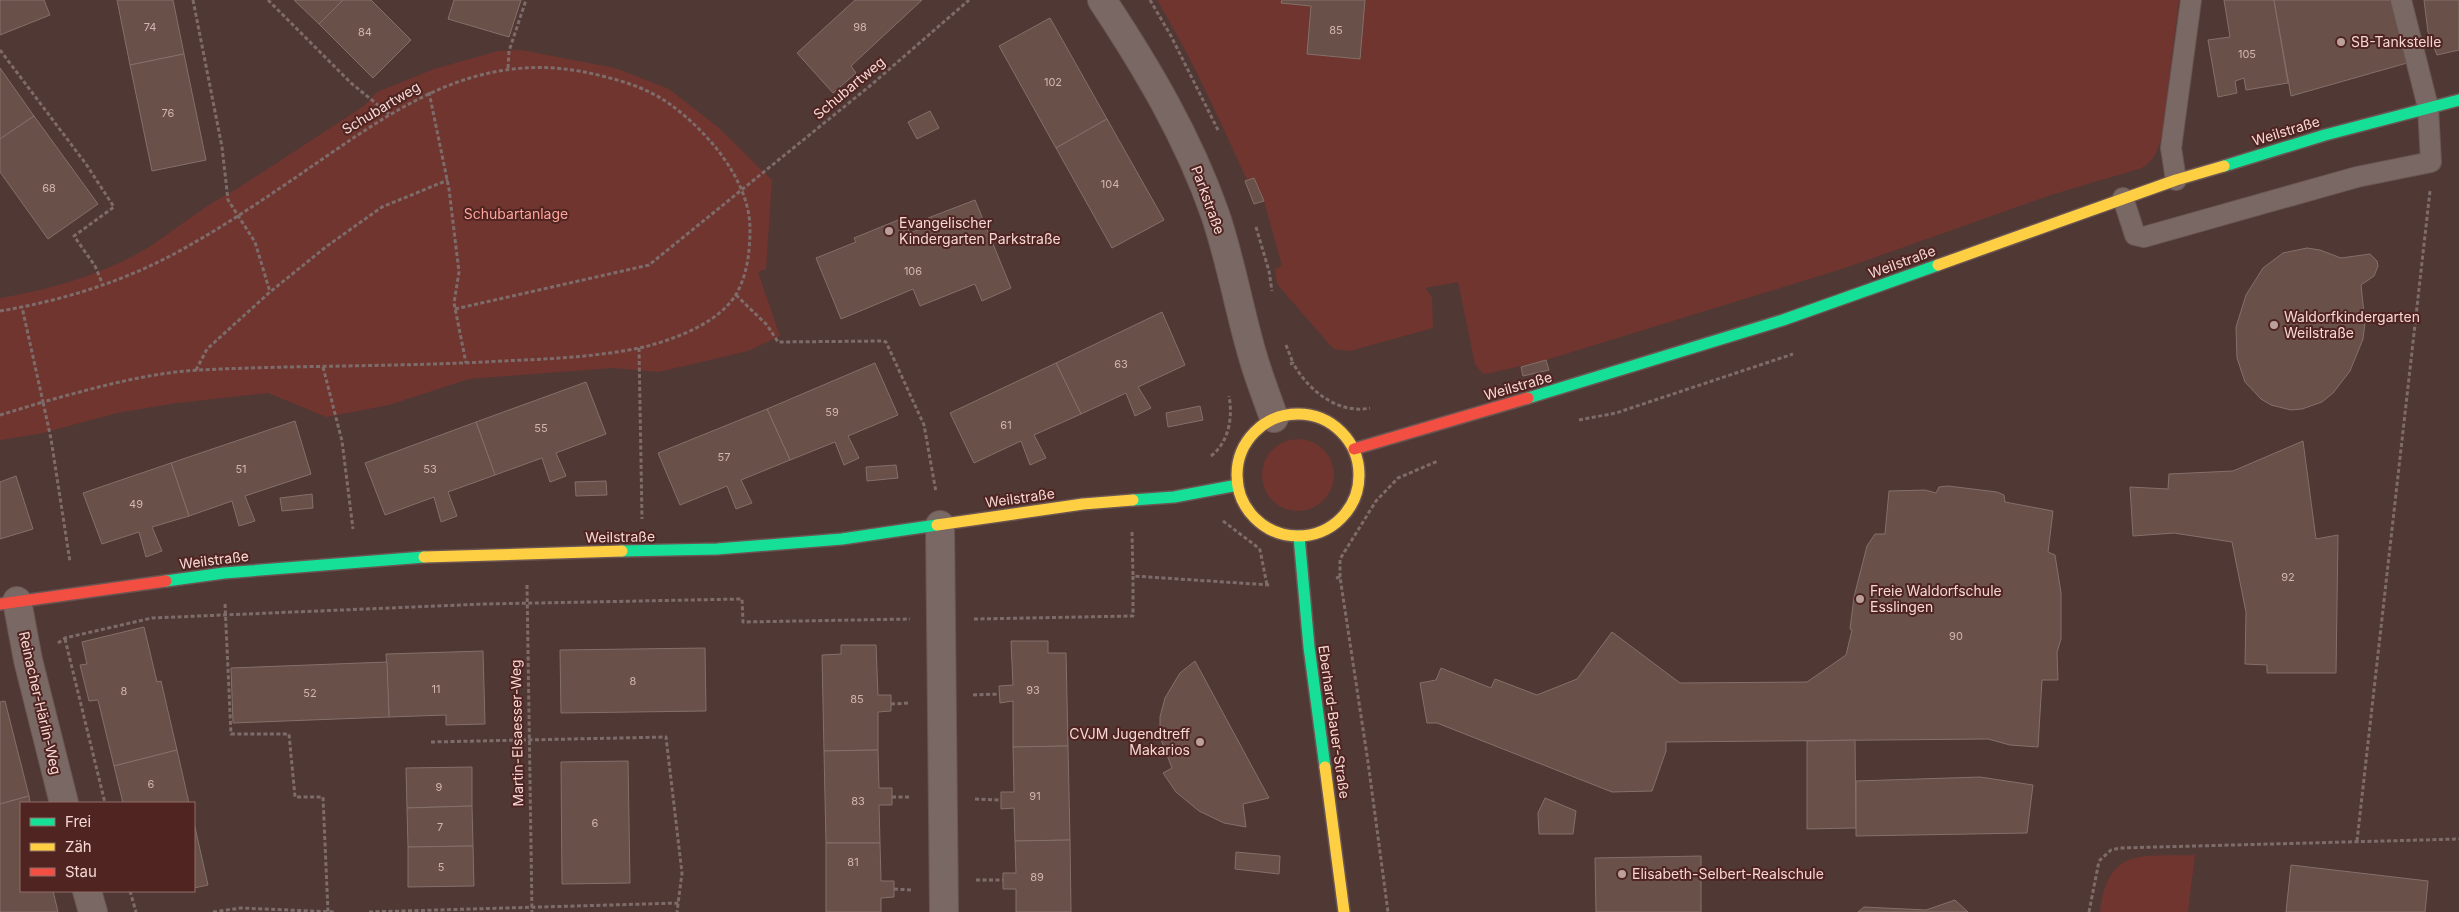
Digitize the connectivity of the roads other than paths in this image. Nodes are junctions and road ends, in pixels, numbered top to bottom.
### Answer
1 (1102, 0) edge
2 (2191, 0) edge
3 (2401, 0) edge
4 (2459, 100) edge
5 (2428, 107) junction
6 (2176, 180) junction
7 (2123, 198) junction
8 (1274, 418) junction
9 (1354, 449) junction
10 (1238, 485) junction
11 (940, 525) junction
12 (1299, 536) junction
13 (8, 603) edge
14 (60, 791) edge
15 (87, 892) edge
16 (92, 912) edge
17 (944, 912) edge
18 (1344, 912) edge

1 - 8 street, Parkstraße
2 - 6 lane
3 - 5 lane
4 - 5 street, Weilstraße
5 - 6 street, Weilstraße
5 - 7 lane
6 - 7 street, Weilstraße
7 - 9 street, Weilstraße
8 - 9 street
8 - 10 street
9 - 12 street
10 - 11 street, Weilstraße
10 - 12 street
11 - 13 street, Weilstraße
11 - 17 street
12 - 18 street, Eberhard-Bauer-Straße
13 - 14 street, Reinacher-Härlin-Weg
15 - 16 street

